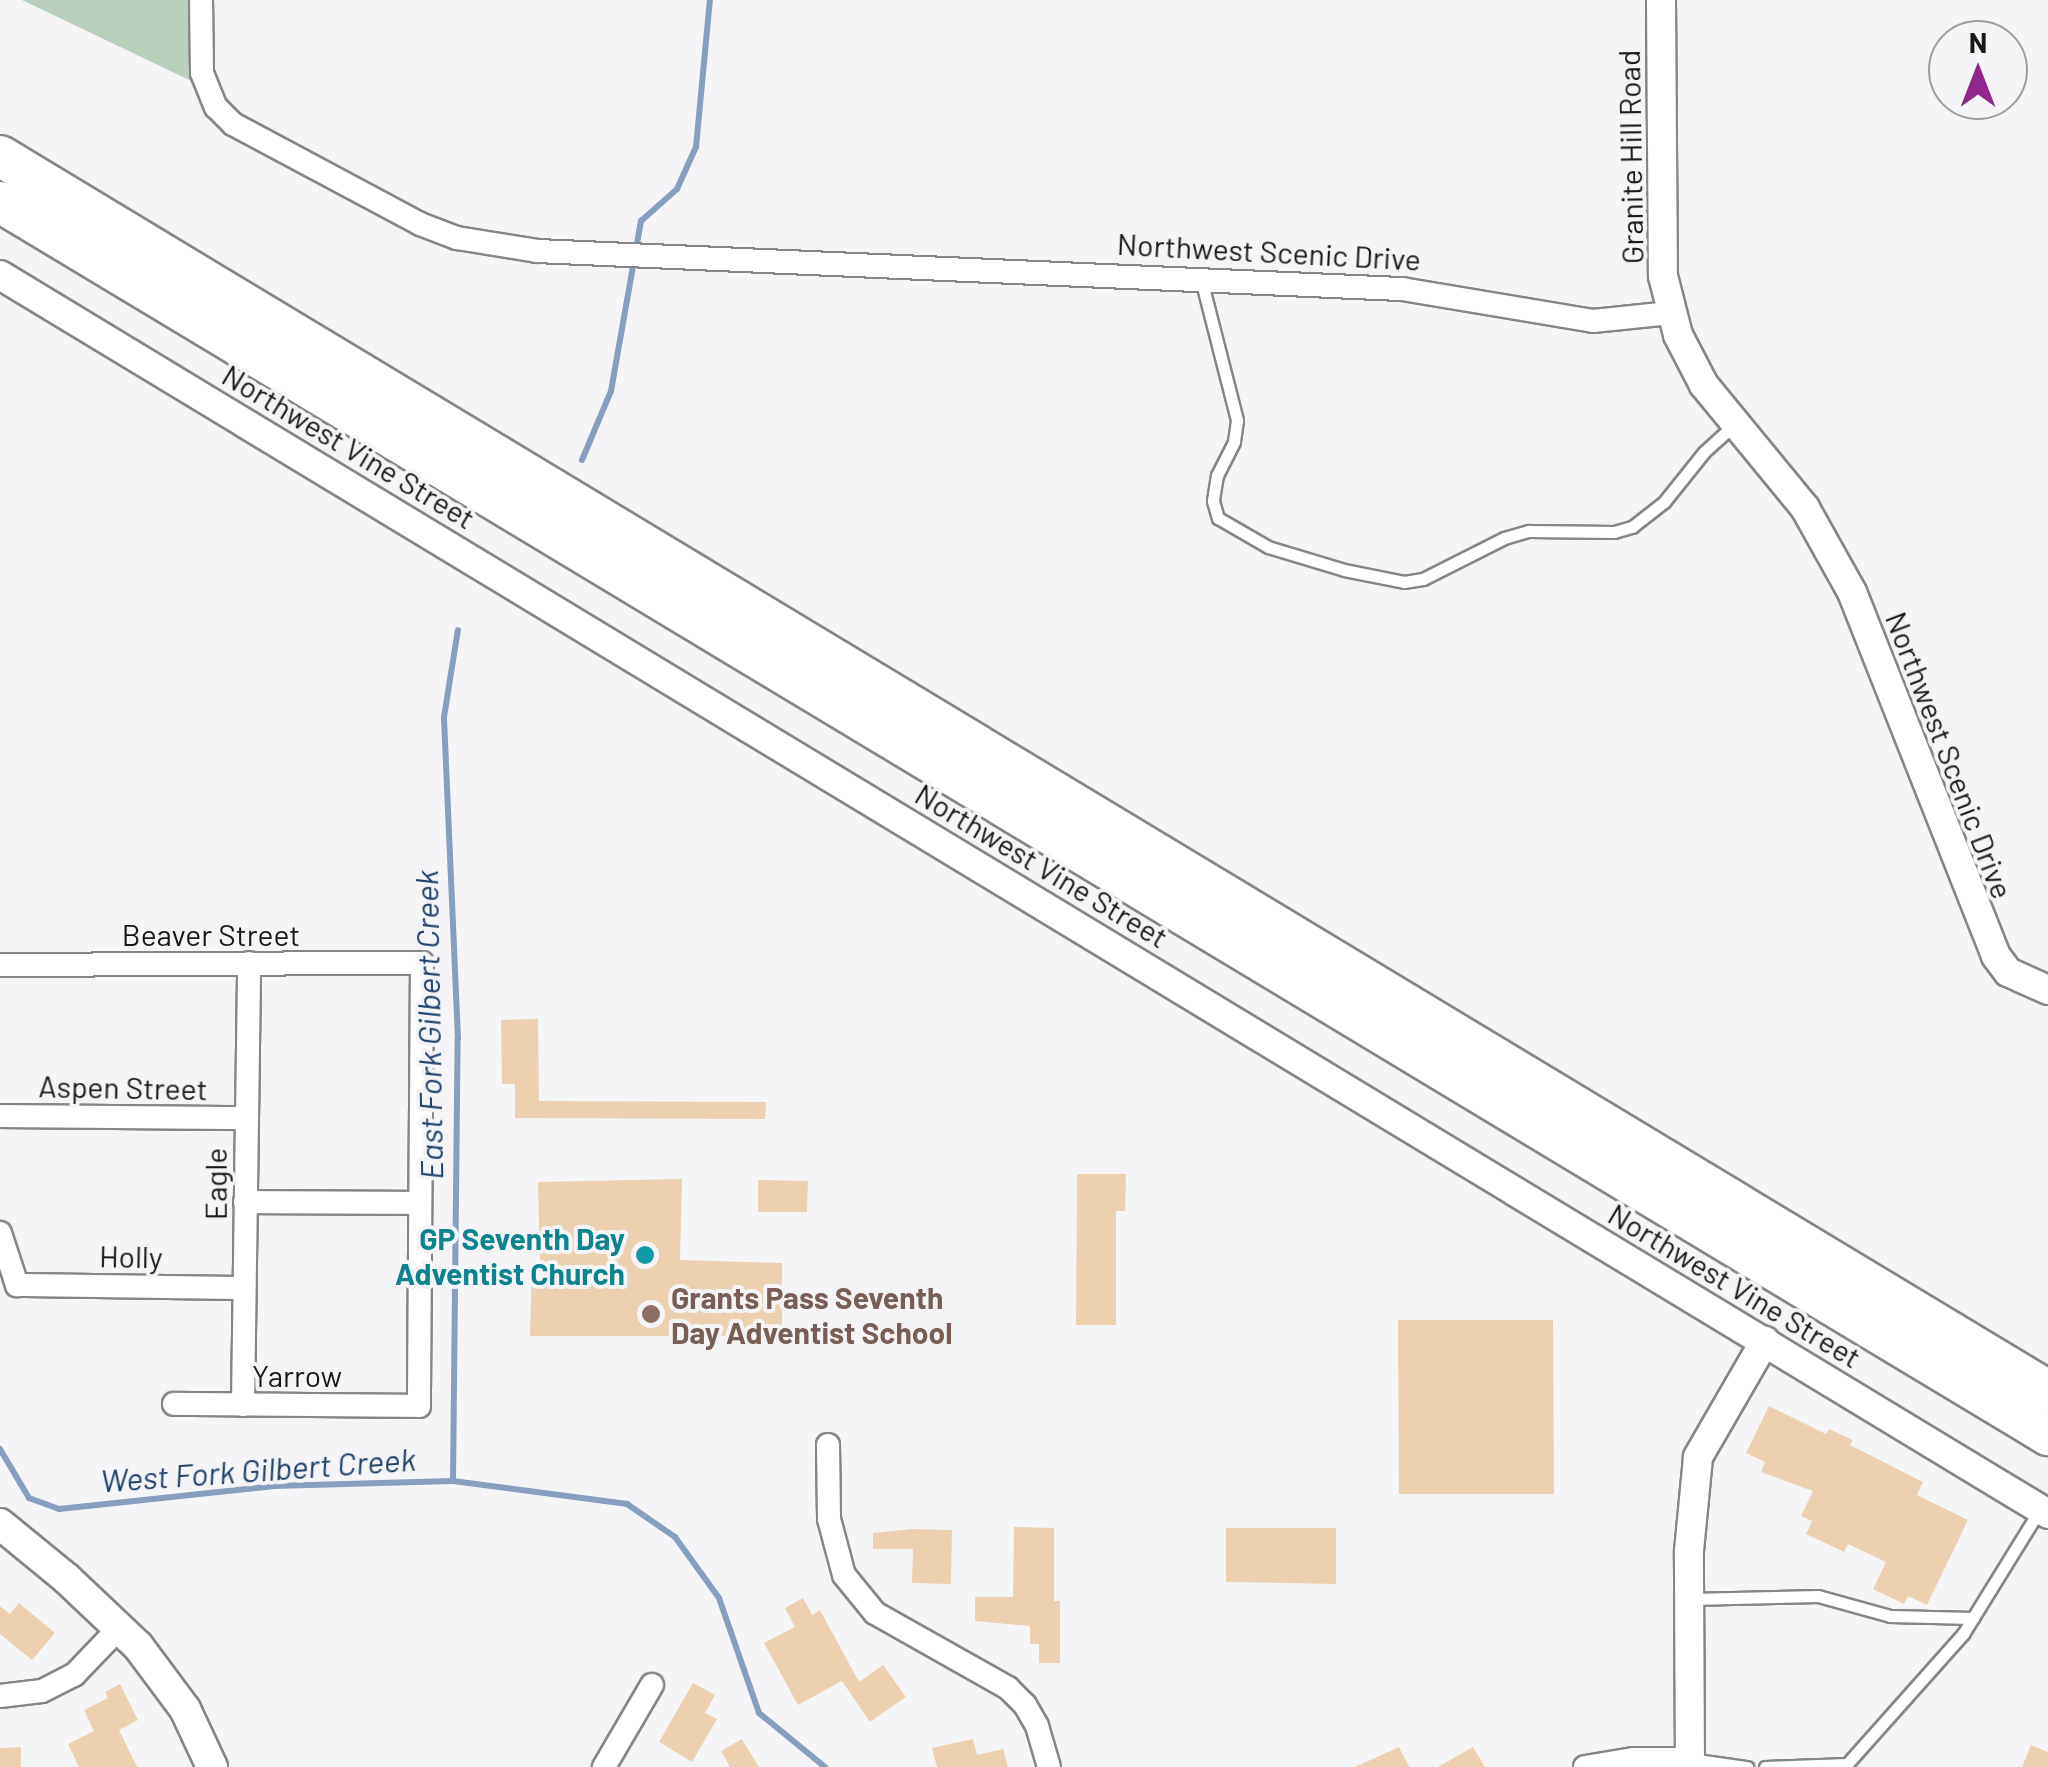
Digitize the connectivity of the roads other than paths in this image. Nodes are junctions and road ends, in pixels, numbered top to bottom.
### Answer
1 (200, 0) edge
2 (1661, 0) edge
3 (0, 156) edge
4 (0, 202) edge
5 (0, 275) edge
6 (1202, 279) junction
7 (1671, 313) junction
8 (1736, 424) junction
9 (249, 963) junction
10 (0, 965) edge
11 (2048, 990) edge
12 (0, 1116) edge
13 (246, 1118) junction
14 (245, 1202) junction
15 (420, 1204) junction
16 (0, 1233) edge
17 (244, 1288) junction
18 (1765, 1342) junction
19 (2048, 1391) edge
20 (174, 1404) dead end
21 (242, 1406) junction
22 (2048, 1435) edge
23 (828, 1445) dead end
24 (2044, 1512) edge
25 (0, 1524) edge
26 (1689, 1599) junction
27 (1973, 1618) junction
28 (120, 1627) junction
29 (652, 1685) dead end
30 (0, 1696) edge
31 (1690, 1763) edge
32 (610, 1765) edge
33 (212, 1767) edge
34 (1049, 1767) edge
35 (1585, 1767) edge
36 (1747, 1767) edge
37 (1764, 1767) edge

1 - 6 street, Northwest Scenic Drive
2 - 7 street, Granite Hill Road
3 - 19 highway
4 - 22 highway
5 - 18 street, Northwest Vine Street
6 - 7 street, Northwest Scenic Drive
6 - 8 lane
7 - 8 street, Northwest Scenic Drive
8 - 11 street, Northwest Scenic Drive
9 - 10 street, Beaver Street
9 - 13 street, Eagle
9 - 15 street, Beaver Street
12 - 13 street, Aspen Street
13 - 14 street, Eagle
14 - 15 street
14 - 17 street, Eagle
15 - 21 street, Yarrow
16 - 17 street, Holly
17 - 21 street, Eagle
18 - 24 street, Northwest Vine Street
18 - 26 street
20 - 21 street, Yarrow
23 - 34 street
24 - 27 lane
25 - 28 main road
26 - 27 lane
26 - 31 street
27 - 37 lane
28 - 30 street
28 - 33 main road
29 - 32 street
31 - 35 street
31 - 36 lane

